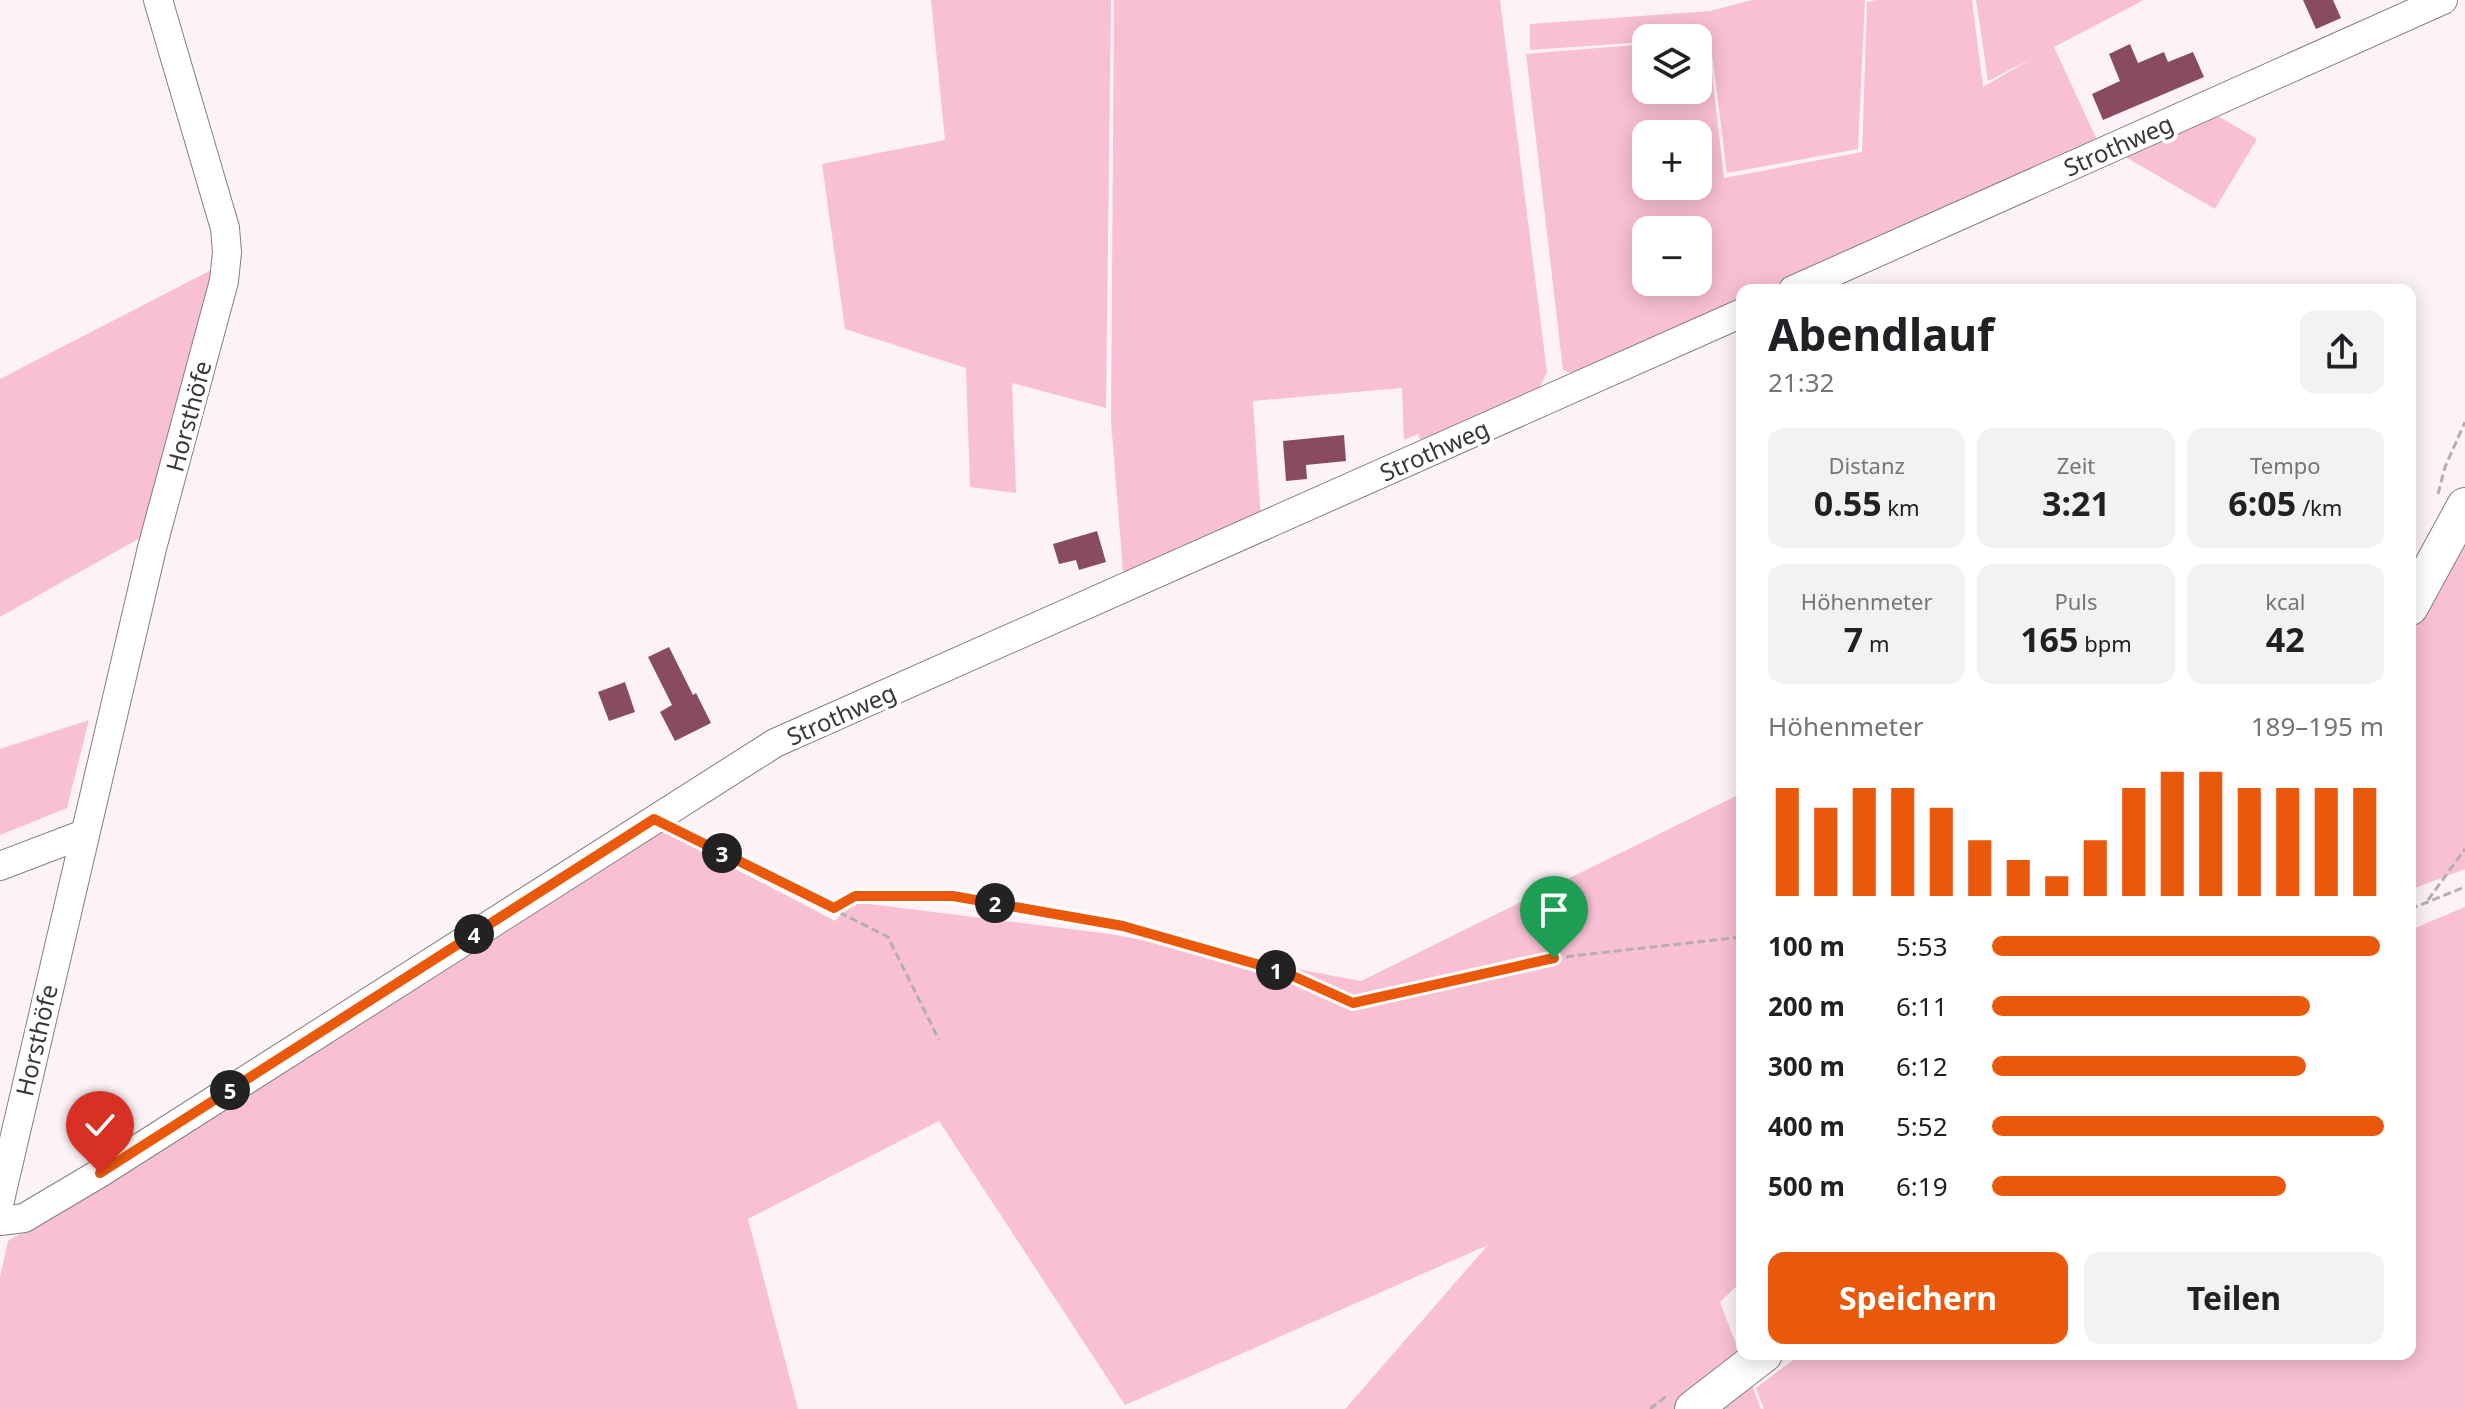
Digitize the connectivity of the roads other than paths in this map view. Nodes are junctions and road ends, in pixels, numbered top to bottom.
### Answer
1 (158, 0) edge
2 (2443, 0) edge
3 (1806, 284) edge
4 (1736, 316) edge
5 (2465, 506) edge
6 (2416, 596) edge
7 (84, 834) junction
8 (0, 866) edge
9 (0, 1200) edge
10 (0, 1221) edge
11 (1756, 1360) edge
12 (1693, 1409) edge

1 - 7 street, Horsthöfe
2 - 3 street, Strothweg
4 - 10 street, Strothweg
5 - 6 main road
7 - 8 street
7 - 9 street, Horsthöfe
11 - 12 main road

